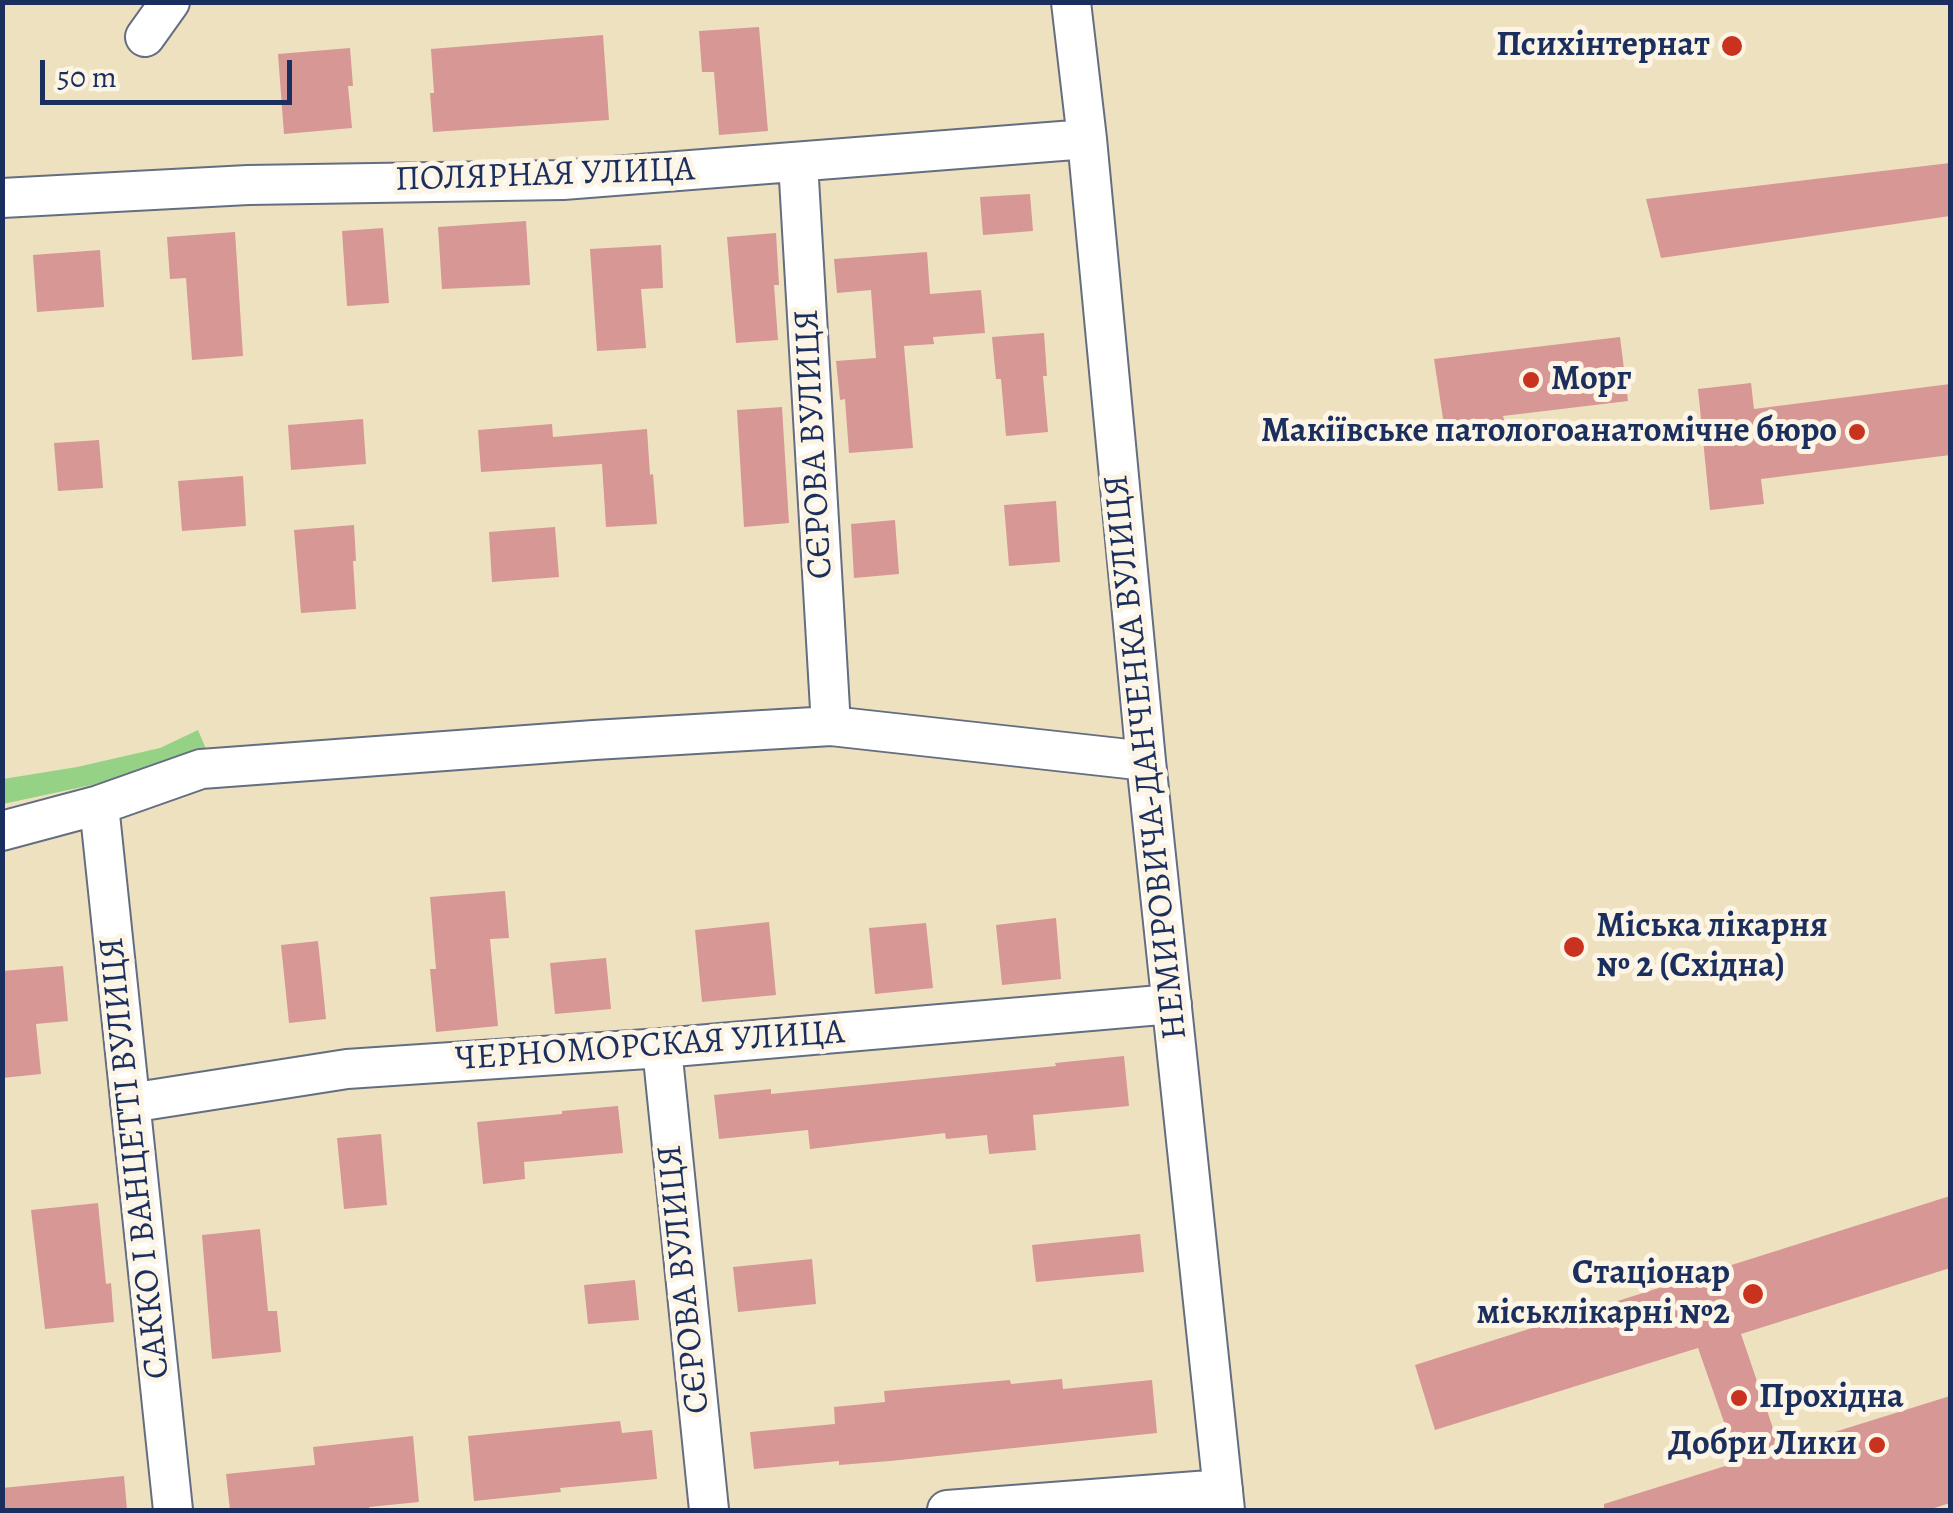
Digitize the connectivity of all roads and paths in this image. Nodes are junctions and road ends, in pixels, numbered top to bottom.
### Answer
1 (170, 2) edge
2 (1071, 2) edge
3 (144, 38) dead end
4 (1087, 139) junction
5 (798, 162) junction
6 (2, 198) edge
7 (831, 726) junction
8 (1146, 761) junction
9 (99, 805) junction
10 (2, 831) edge
11 (1172, 1004) junction
12 (662, 1048) junction
13 (130, 1104) junction
14 (1224, 1500) edge
15 (173, 1510) edge
16 (709, 1510) edge
17 (947, 1510) edge

1 - 3 street
2 - 4 street, НЕМИРОВИЧА-ДАНЧЕНКА ВУЛИЦЯ
4 - 5 street, ПОЛЯРНАЯ УЛИЦА
4 - 8 street, НЕМИРОВИЧА-ДАНЧЕНКА ВУЛИЦЯ
5 - 6 street, ПОЛЯРНАЯ УЛИЦА
5 - 7 street, СЄРОВА ВУЛИЦЯ
7 - 8 street
7 - 9 street
8 - 11 street, НЕМИРОВИЧА-ДАНЧЕНКА ВУЛИЦЯ
9 - 10 street
9 - 13 street, САККО І ВАНЦЕТТІ ВУЛИЦЯ
11 - 12 street, ЧЕРНОМОРСКАЯ УЛИЦА
11 - 14 street, НЕМИРОВИЧА-ДАНЧЕНКА ВУЛИЦЯ
12 - 13 street, ЧЕРНОМОРСКАЯ УЛИЦА
12 - 16 street, СЄРОВА ВУЛИЦЯ
13 - 15 street, САККО І ВАНЦЕТТІ ВУЛИЦЯ
14 - 17 street

